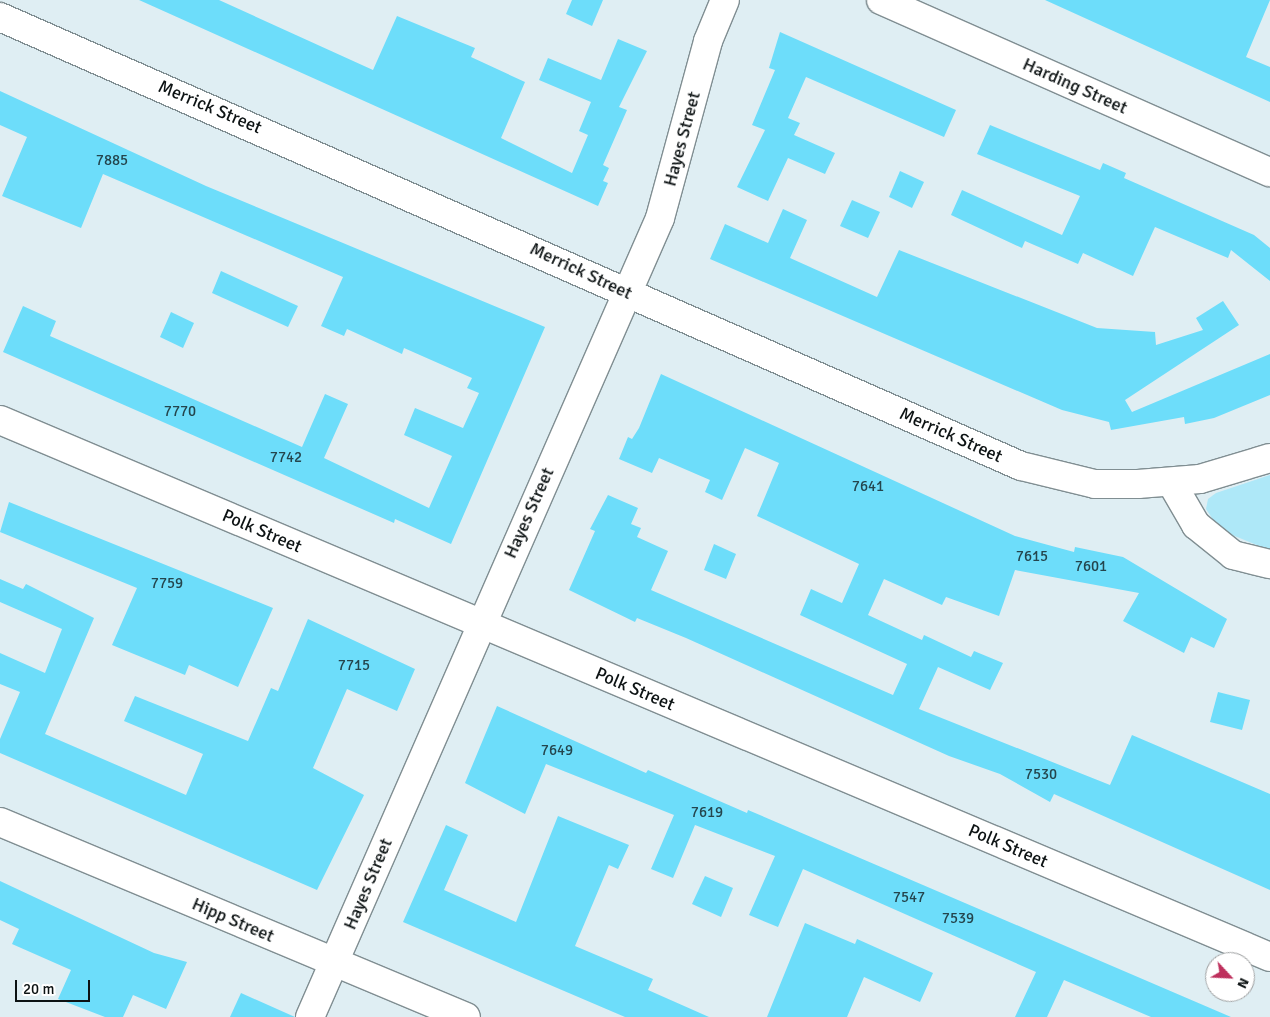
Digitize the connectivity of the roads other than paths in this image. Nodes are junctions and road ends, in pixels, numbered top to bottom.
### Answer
1 (725, 0) edge
2 (881, 0) edge
3 (0, 17) edge
4 (1270, 172) edge
5 (628, 292) junction
6 (0, 420) edge
7 (1270, 458) edge
8 (1171, 482) junction
9 (1270, 564) edge
10 (480, 623) junction
11 (0, 822) edge
12 (1270, 957) edge
13 (334, 962) junction
14 (310, 1017) edge
15 (466, 1017) edge

1 - 5 street, Hayes Street
2 - 4 street, Harding Street
3 - 5 street, Merrick Street
5 - 8 street, Merrick Street
5 - 10 street, Hayes Street
6 - 10 street, Polk Street
7 - 8 street, Merrick Street
8 - 9 street
10 - 12 street, Polk Street
10 - 13 street, Hayes Street
11 - 13 street, Hipp Street
13 - 14 street, Hayes Street
13 - 15 street, Hipp Street

